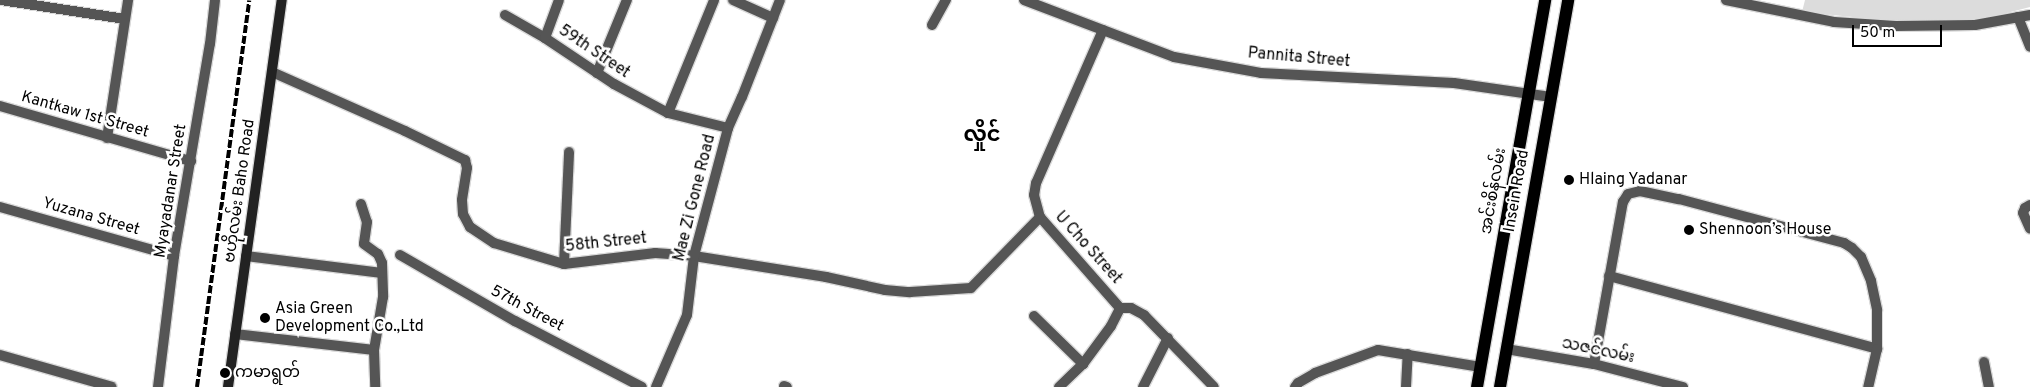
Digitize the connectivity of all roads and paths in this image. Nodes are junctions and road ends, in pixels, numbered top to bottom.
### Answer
1 (1, 0) edge
2 (128, 0) edge
3 (215, 0) edge
4 (282, 0) edge
5 (559, 0) edge
6 (627, 0) edge
7 (714, 0) edge
8 (733, 0) edge
9 (780, 0) edge
10 (946, 0) edge
11 (1024, 0) edge
12 (1545, 0) edge
13 (1568, 0) edge
14 (1726, 0) edge
15 (505, 15) dead end
16 (2030, 15) edge
17 (2018, 17) junction
18 (773, 18) junction
19 (125, 19) junction
20 (932, 24) dead end
21 (1103, 30) junction
22 (545, 38) junction
23 (2030, 47) edge
24 (272, 72) junction
25 (597, 73) junction
26 (1528, 94) junction
27 (1551, 97) junction
28 (0, 106) edge
29 (668, 113) junction
30 (728, 128) junction
31 (107, 138) junction
32 (568, 152) dead end
33 (191, 161) junction
34 (361, 204) dead end
35 (2030, 204) edge
36 (0, 207) edge
37 (1506, 215) junction
38 (1040, 217) junction
39 (1528, 219) junction
40 (2030, 230) edge
41 (174, 256) junction
42 (246, 256) junction
43 (400, 256) dead end
44 (694, 256) junction
45 (564, 264) junction
46 (382, 273) junction
47 (1609, 276) junction
48 (1120, 308) junction
49 (1034, 316) dead end
50 (235, 334) junction
51 (1168, 338) junction
52 (1486, 344) junction
53 (1506, 349) junction
54 (1877, 349) junction
55 (374, 350) junction
56 (1408, 354) junction
57 (0, 355) edge
58 (1984, 362) dead end
59 (1084, 364) junction
60 (1594, 364) junction
61 (1480, 367) junction
62 (112, 387) edge
63 (158, 387) edge
64 (228, 387) edge
65 (375, 387) edge
66 (642, 387) edge
67 (656, 387) edge
68 (1059, 387) edge
69 (1143, 387) edge
70 (1214, 387) edge
71 (1295, 387) edge
72 (1406, 387) edge
73 (1477, 387) edge
74 (1500, 387) edge
75 (1683, 387) edge
76 (1868, 387) edge
77 (1989, 387) edge

1 - 19 street
2 - 19 street
3 - 33 street, Myayadanar Street
4 - 24 main road, ဗဟိုလမ်း Baho Road
5 - 22 street
6 - 25 street
7 - 29 street
8 - 18 street
9 - 18 street, Mae Zi Gone Road
10 - 20 street
11 - 21 street, Pannita Street
12 - 26 main road, အင်းစိန်လမ်း
13 - 27 main road, Insein Road
14 - 17 street
15 - 22 street, 59th Street
16 - 17 street
17 - 23 street
18 - 30 street, Mae Zi Gone Road
19 - 31 street
21 - 26 street, Pannita Street
21 - 38 street, U Cho Street
22 - 25 street, 59th Street
24 - 42 main road, ဗဟိုလမ်း Baho Road
24 - 45 street, 58th Street
25 - 29 street, 59th Street
26 - 27 street, Pannita Street
26 - 37 main road, အင်းစိန်လမ်း
27 - 39 main road, Insein Road
28 - 31 street, Kantkaw 1st Street
29 - 30 street, 59th Street
30 - 44 street, Mae Zi Gone Road
31 - 33 street, Kantkaw 1st Street
32 - 45 street
33 - 41 street, Myayadanar Street
34 - 46 street
35 - 40 street
36 - 41 street, Yuzana Street
37 - 39 main road
37 - 52 main road, အင်းစိန်လမ်း
38 - 44 street, 58th Street
38 - 48 street, U Cho Street
39 - 53 main road, Insein Road
41 - 63 street, Myayadanar Street
42 - 46 street
42 - 50 main road, ဗဟိုလမ်း Baho Road
43 - 66 street, 57th Street
44 - 45 street, 58th Street
44 - 67 street, Mae Zi Gone Road
46 - 55 street
47 - 54 street
47 - 54 street
47 - 60 street
48 - 51 street
48 - 59 street, U Cho Street
49 - 59 street
50 - 55 street
50 - 64 main road, ဗဟိုလမ်း Baho Road
51 - 69 street
51 - 70 street
52 - 53 main road
52 - 61 main road, အင်းစိန်လမ်း
53 - 60 street, သဇင်လမ်း
53 - 74 main road, Insein Road
54 - 76 street
55 - 65 street
56 - 61 street
56 - 71 street
56 - 72 street
57 - 62 street
58 - 77 street
59 - 68 street, U Cho Street
60 - 75 street, သဇင်လမ်း
61 - 73 main road, အင်းစိန်လမ်း

